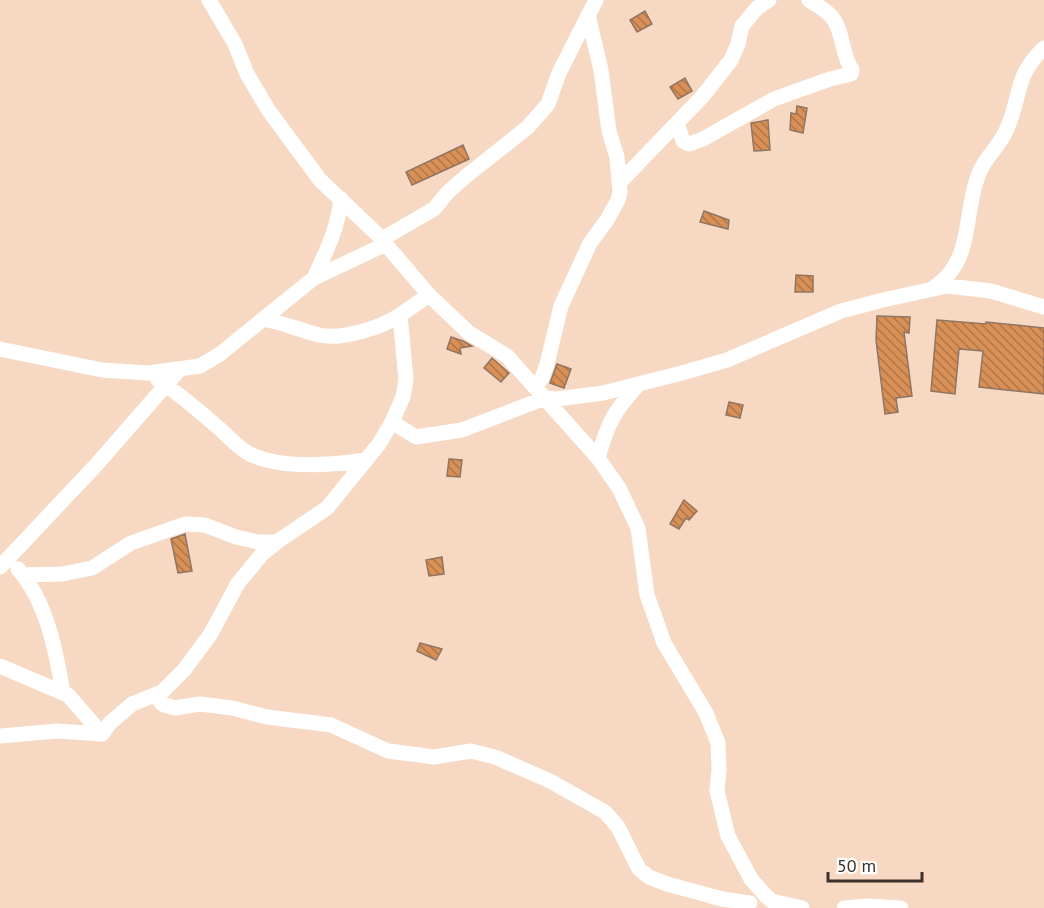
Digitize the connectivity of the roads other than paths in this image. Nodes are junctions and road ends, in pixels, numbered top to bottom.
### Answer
1 (209, 0) edge
2 (596, 0) edge
3 (769, 0) edge
4 (810, 0) edge
5 (588, 15) junction
6 (1044, 48) edge
7 (677, 123) junction
8 (620, 182) junction
9 (341, 199) junction
10 (384, 242) junction
11 (314, 278) junction
12 (932, 289) junction
13 (429, 295) junction
14 (1044, 307) edge
15 (400, 315) junction
16 (264, 319) junction
17 (0, 349) edge
18 (179, 370) junction
19 (148, 373) junction
20 (166, 384) junction
21 (639, 384) junction
22 (540, 393) junction
23 (392, 422) junction
24 (598, 458) junction
25 (366, 460) junction
26 (277, 542) junction
27 (4, 562) edge
28 (23, 575) junction
29 (0, 666) edge
30 (63, 693) junction
31 (155, 695) junction
32 (102, 734) junction
33 (0, 736) edge
34 (750, 903) junction
35 (776, 904) edge
36 (718, 908) edge
37 (802, 908) edge
38 (844, 908) edge
39 (901, 908) edge

1 - 9 street
2 - 5 street
3 - 7 street
4 - 7 street
5 - 8 street
5 - 10 street
6 - 12 street
7 - 8 street
8 - 22 street
9 - 10 street
9 - 11 street
10 - 11 street
10 - 13 street
11 - 16 street
12 - 14 street
12 - 21 street
13 - 15 street
13 - 22 street
15 - 16 street
15 - 23 street
16 - 18 street
17 - 19 street
18 - 19 street
18 - 20 street
19 - 20 street
20 - 25 street
20 - 27 street
21 - 22 street
21 - 24 street
22 - 23 street
22 - 24 street
23 - 25 street
24 - 35 street
25 - 26 street
26 - 28 street
26 - 31 street
27 - 28 street
28 - 30 street
29 - 30 street
30 - 32 street
31 - 32 street
31 - 34 street
32 - 33 street
34 - 35 street
34 - 36 street
35 - 37 street
38 - 39 street

